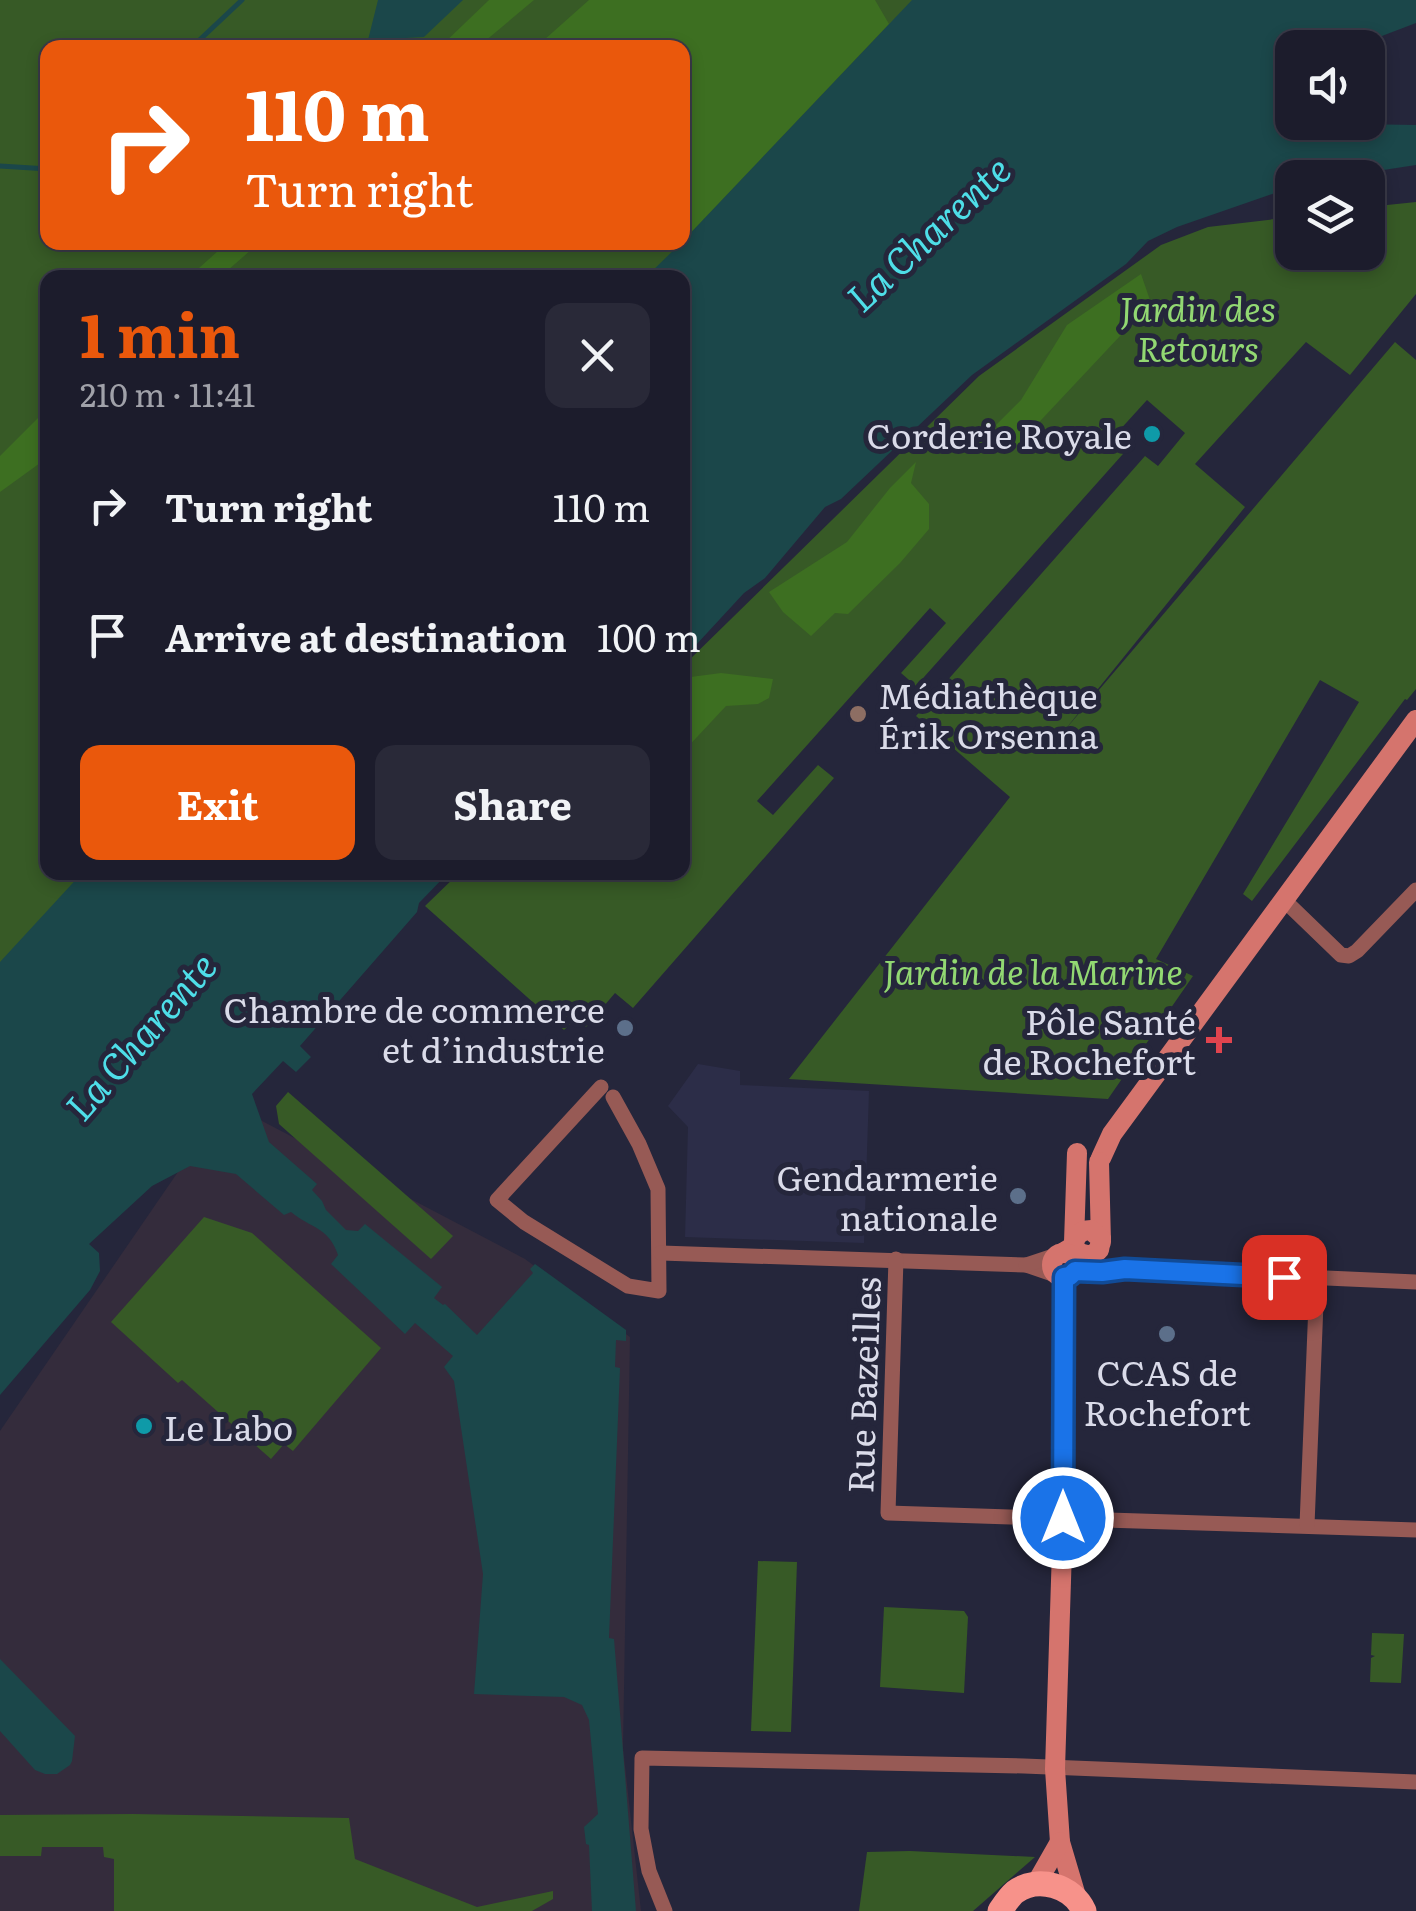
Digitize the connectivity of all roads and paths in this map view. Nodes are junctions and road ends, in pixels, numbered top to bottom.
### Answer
1 (1416, 721) edge
2 (1416, 890) edge
3 (1284, 900) junction
4 (660, 1253) junction
5 (1076, 1258) junction
6 (896, 1259) junction
7 (1125, 1269) junction
8 (1316, 1278) junction
9 (1416, 1282) edge
10 (1063, 1518) junction
11 (1308, 1525) junction
12 (1416, 1530) edge
13 (1056, 1769) junction
14 (1416, 1782) edge
15 (1060, 1842) junction
16 (1036, 1884) junction
17 (1080, 1904) edge
18 (665, 1911) edge
19 (1000, 1911) edge

1 - 3 main road
2 - 3 street
3 - 5 main road
4 - 4 street
4 - 6 street
5 - 6 street
5 - 7 street
5 - 7 street
5 - 10 main road
6 - 10 street, Rue Bazeilles
7 - 8 street
8 - 9 street
8 - 11 street
10 - 11 street
10 - 13 main road
11 - 12 street
13 - 14 street
13 - 15 main road
13 - 18 street
15 - 16 main road
15 - 17 main road
16 - 17 main road
16 - 19 main road

